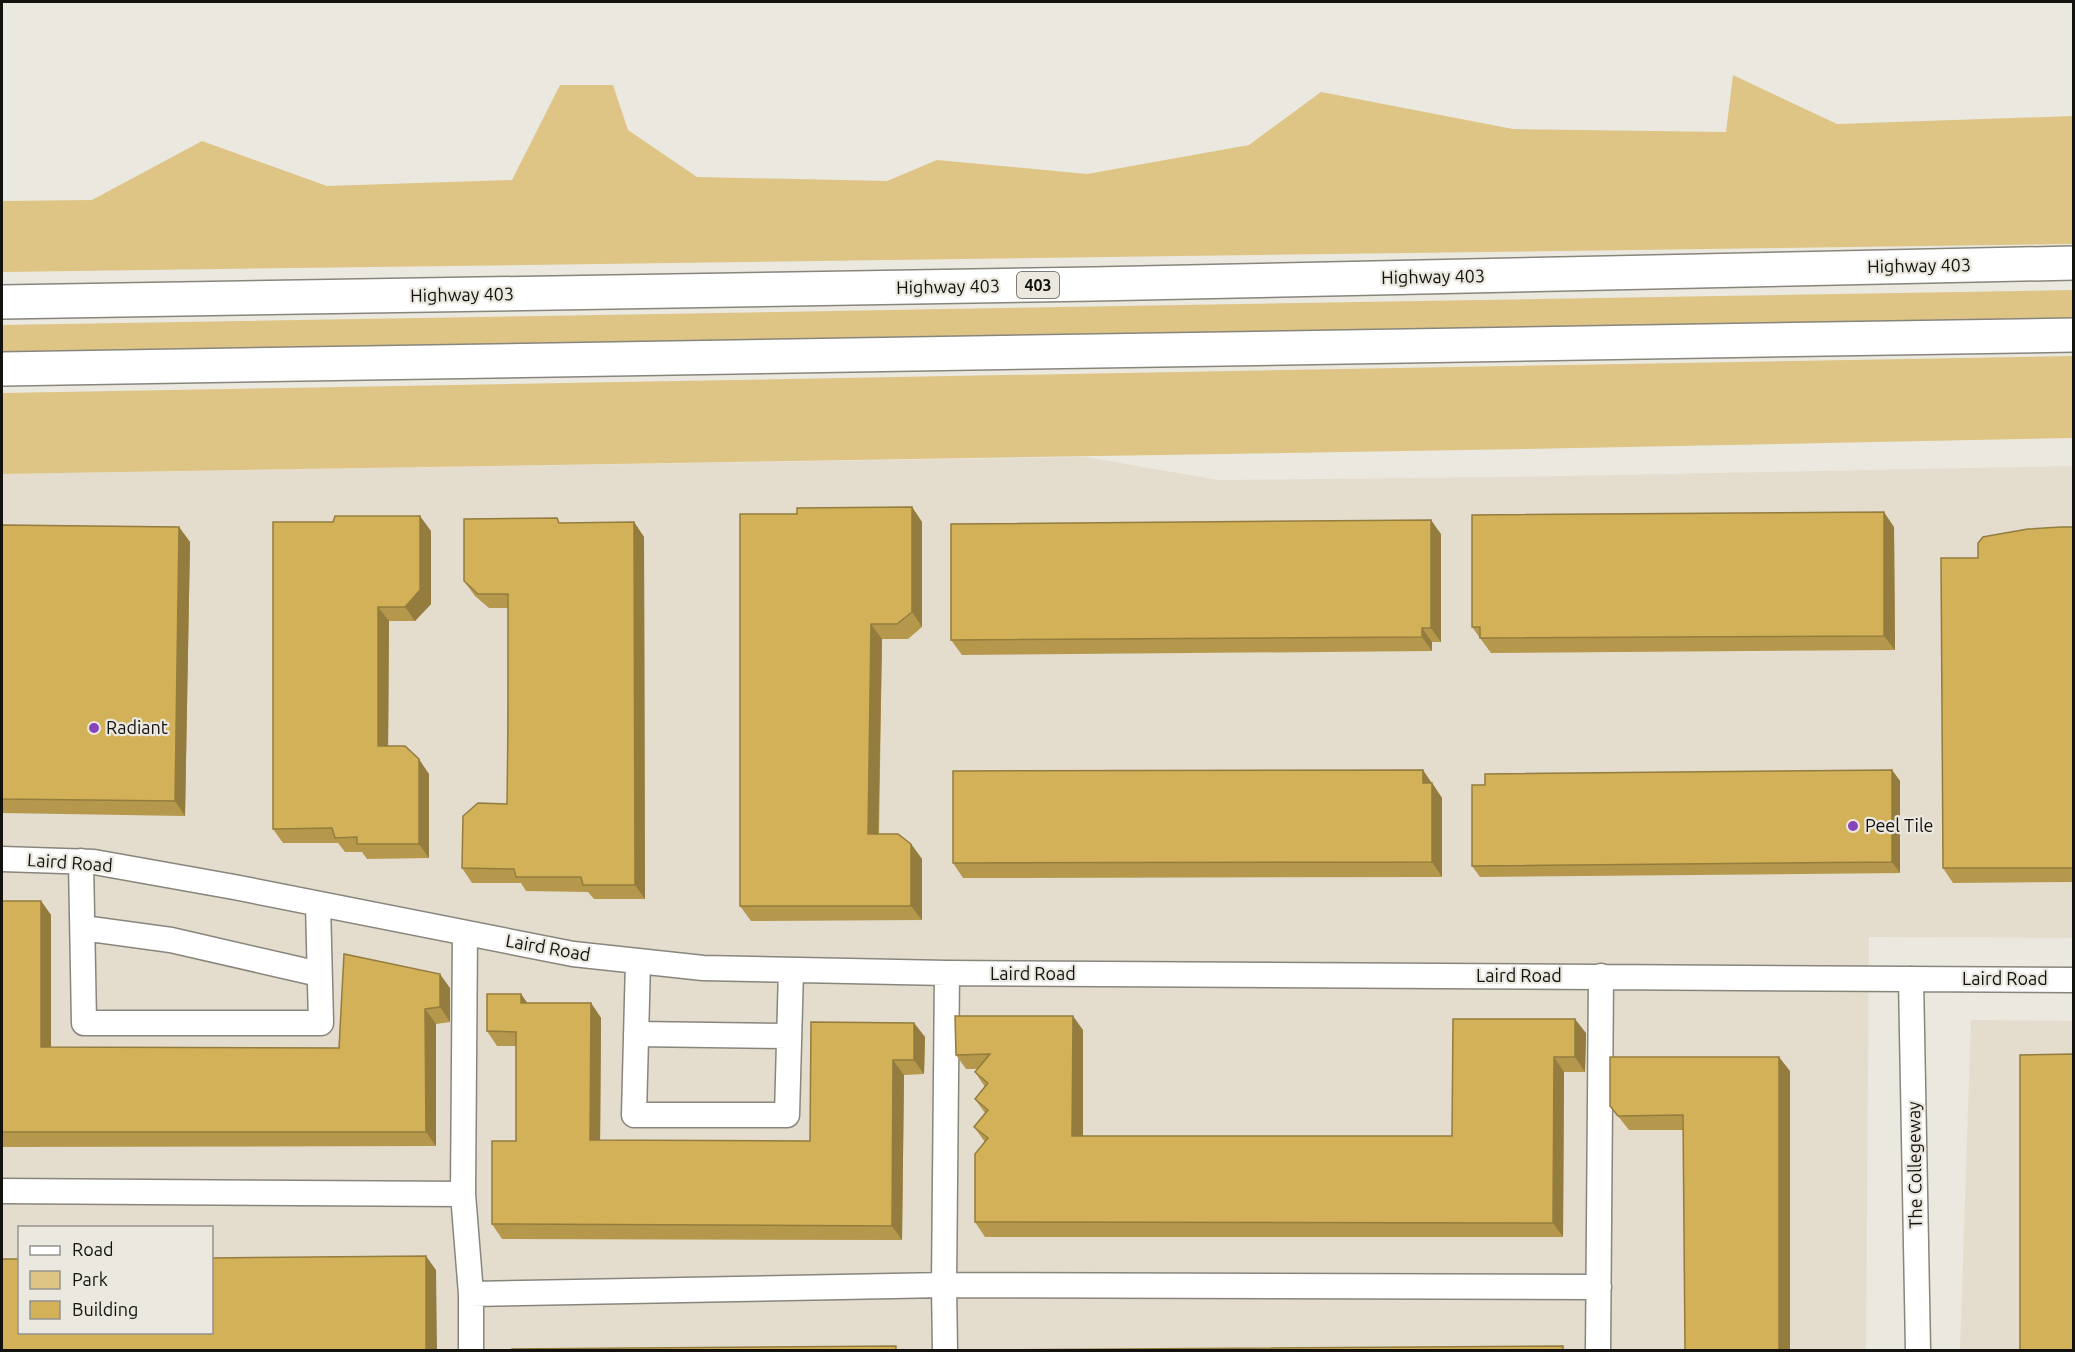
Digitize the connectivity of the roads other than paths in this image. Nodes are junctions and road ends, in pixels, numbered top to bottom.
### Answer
1 (2073, 263) edge
2 (2, 302) edge
3 (2073, 335) edge
4 (2, 369) edge
5 (2, 859) edge
6 (81, 861) junction
7 (318, 903) junction
8 (83, 928) junction
9 (465, 933) junction
10 (638, 961) junction
11 (791, 970) junction
12 (947, 973) junction
13 (320, 974) junction
14 (1601, 976) junction
15 (1911, 979) junction
16 (2073, 980) edge
17 (636, 1034) junction
18 (789, 1036) junction
19 (2, 1191) edge
20 (463, 1194) junction
21 (944, 1285) junction
22 (1599, 1287) junction
23 (471, 1294) junction
24 (471, 1350) edge
25 (945, 1350) edge
26 (1598, 1350) edge
27 (1918, 1350) edge

1 - 2 highway, Highway 403 / 403
3 - 4 highway
5 - 6 street, Laird Road
6 - 7 street, Laird Road
6 - 8 street
7 - 9 street, Laird Road
7 - 13 street
8 - 13 street
8 - 13 street
9 - 10 street, Laird Road
9 - 20 street
10 - 11 street, Laird Road
10 - 17 street
11 - 12 street, Laird Road
11 - 18 street
12 - 14 street, Laird Road
12 - 21 street
14 - 15 street, Laird Road
14 - 22 street
15 - 16 street, Laird Road
15 - 27 street, The Collegeway
17 - 18 street
17 - 18 street
19 - 20 street
20 - 23 street
21 - 22 street
21 - 23 street
21 - 25 street
22 - 26 street
23 - 24 street

